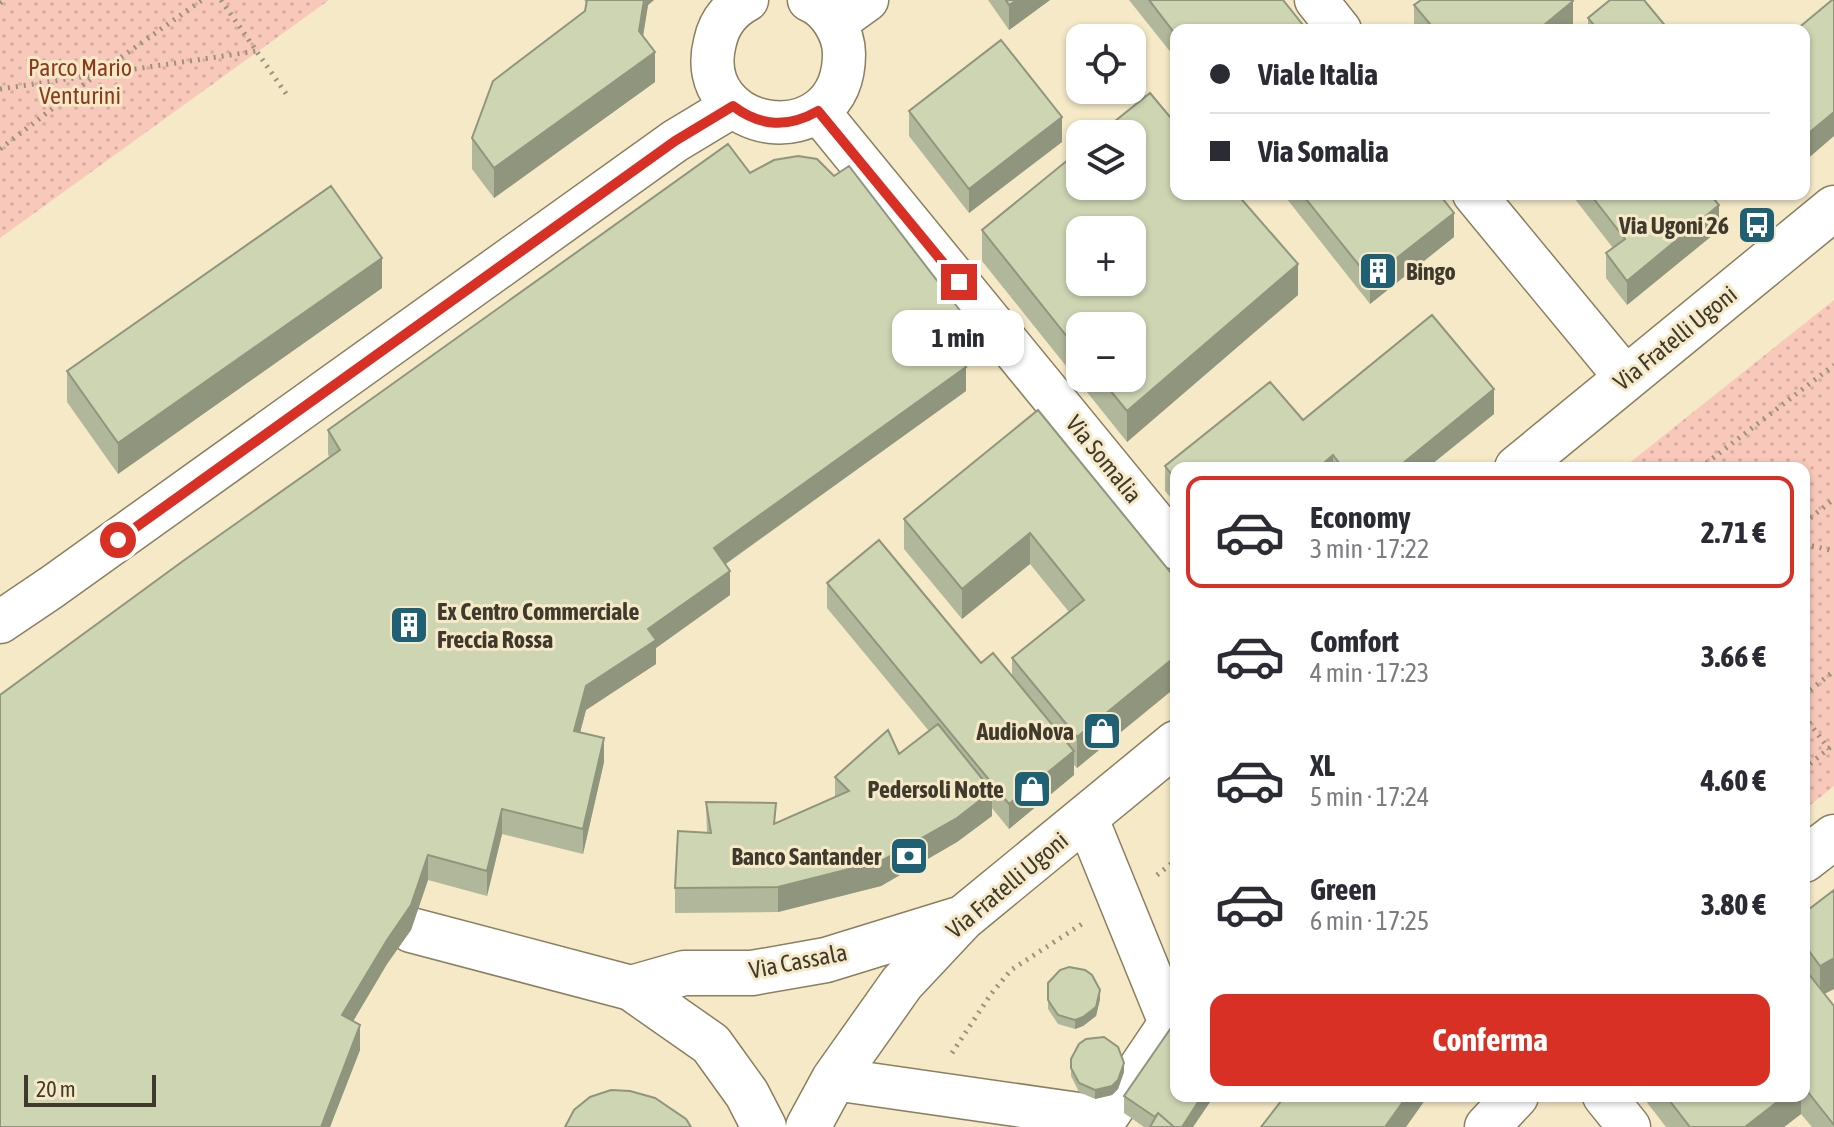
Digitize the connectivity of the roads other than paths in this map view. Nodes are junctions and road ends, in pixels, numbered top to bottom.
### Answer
1 (1316, 0) edge
2 (738, 2) edge
3 (837, 8) edge
4 (1335, 24) edge
5 (733, 106) junction
6 (818, 111) junction
7 (1479, 200) edge
8 (1834, 208) edge
9 (1626, 378) junction
10 (1524, 462) edge
11 (1170, 541) edge
12 (0, 622) edge
13 (1170, 748) edge
14 (1087, 819) junction
15 (1834, 837) edge
16 (1810, 855) edge
17 (963, 918) junction
18 (411, 930) edge
19 (631, 988) junction
20 (834, 1079) junction
21 (1510, 1102) edge
22 (1609, 1102) edge
23 (764, 1127) edge
24 (808, 1127) edge
25 (1487, 1127) edge
26 (1629, 1127) edge

1 - 4 street
2 - 5 street
3 - 6 street
5 - 6 street
5 - 12 street
6 - 11 street, Via Somalia
7 - 9 street
8 - 9 main road, Via Fratelli Ugoni
9 - 10 main road, Via Fratelli Ugoni
13 - 14 main road, Via Fratelli Ugoni
14 - 17 main road, Via Fratelli Ugoni
14 - 20 street
15 - 16 main road
17 - 19 main road, Via Cassala
17 - 20 main road, Via Fratelli Ugoni
18 - 19 main road
19 - 23 main road
20 - 24 main road, Via Fratelli Ugoni
21 - 25 main road
22 - 26 street

